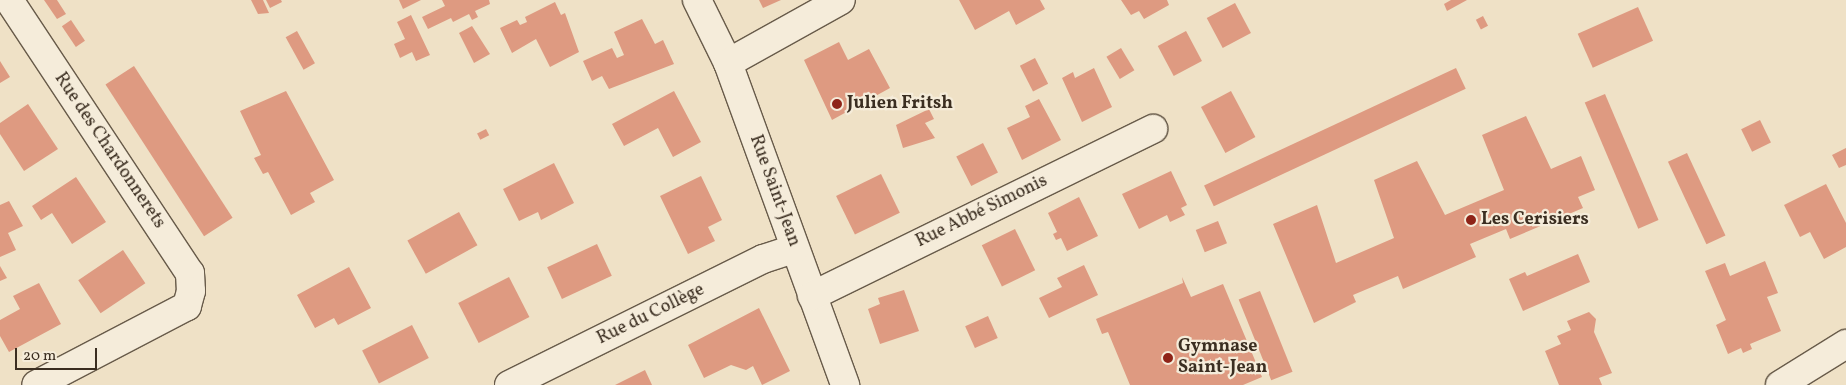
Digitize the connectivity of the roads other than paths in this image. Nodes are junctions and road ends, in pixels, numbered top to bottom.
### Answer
1 (9, 0) edge
2 (697, 0) edge
3 (841, 0) edge
4 (728, 63) junction
5 (1153, 129) dead end
6 (794, 248) junction
7 (812, 296) junction
8 (1846, 344) edge
9 (36, 385) edge
10 (509, 385) edge
11 (845, 385) edge
12 (1780, 385) edge

1 - 9 street, Rue des Chardonnerets
2 - 4 street, Rue Saint-Jean
3 - 4 street
4 - 6 street, Rue Saint-Jean
5 - 7 street, Rue Abbé Simonis
6 - 7 street, Rue Saint-Jean
6 - 10 street, Rue du Collège
7 - 11 street, Rue Saint-Jean
8 - 12 street

